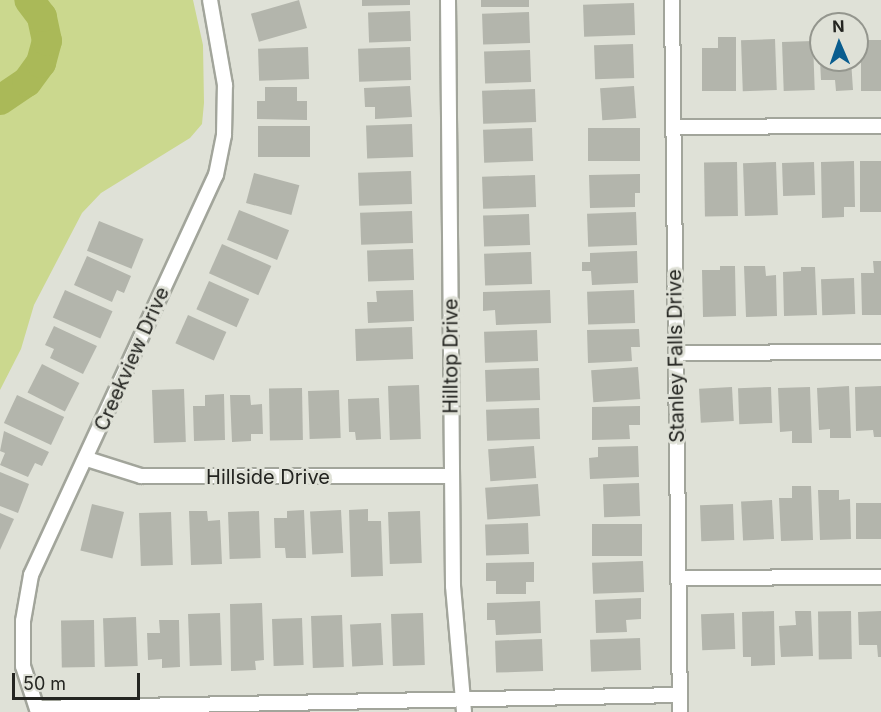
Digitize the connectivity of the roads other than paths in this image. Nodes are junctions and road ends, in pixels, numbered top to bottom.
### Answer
1 (210, 0) edge
2 (448, 0) edge
3 (672, 0) edge
4 (881, 126) edge
5 (673, 127) junction
6 (881, 352) edge
7 (676, 353) junction
8 (87, 459) junction
9 (452, 476) junction
10 (678, 578) junction
11 (881, 578) edge
12 (680, 695) junction
13 (464, 705) edge
14 (255, 708) edge
15 (37, 710) edge
16 (680, 712) edge

1 - 8 street, Creekview Drive
2 - 9 street, Hilltop Drive
3 - 5 street, Stanley Falls Drive
4 - 5 street
5 - 7 street, Stanley Falls Drive
6 - 7 street
7 - 10 street, Stanley Falls Drive
8 - 9 street, Hillside Drive
8 - 15 street, Creekview Drive
9 - 13 street, Hilltop Drive
10 - 11 street
10 - 12 street, Stanley Falls Drive
12 - 13 street
12 - 16 street, Stanley Falls Drive
13 - 14 street
14 - 15 street

